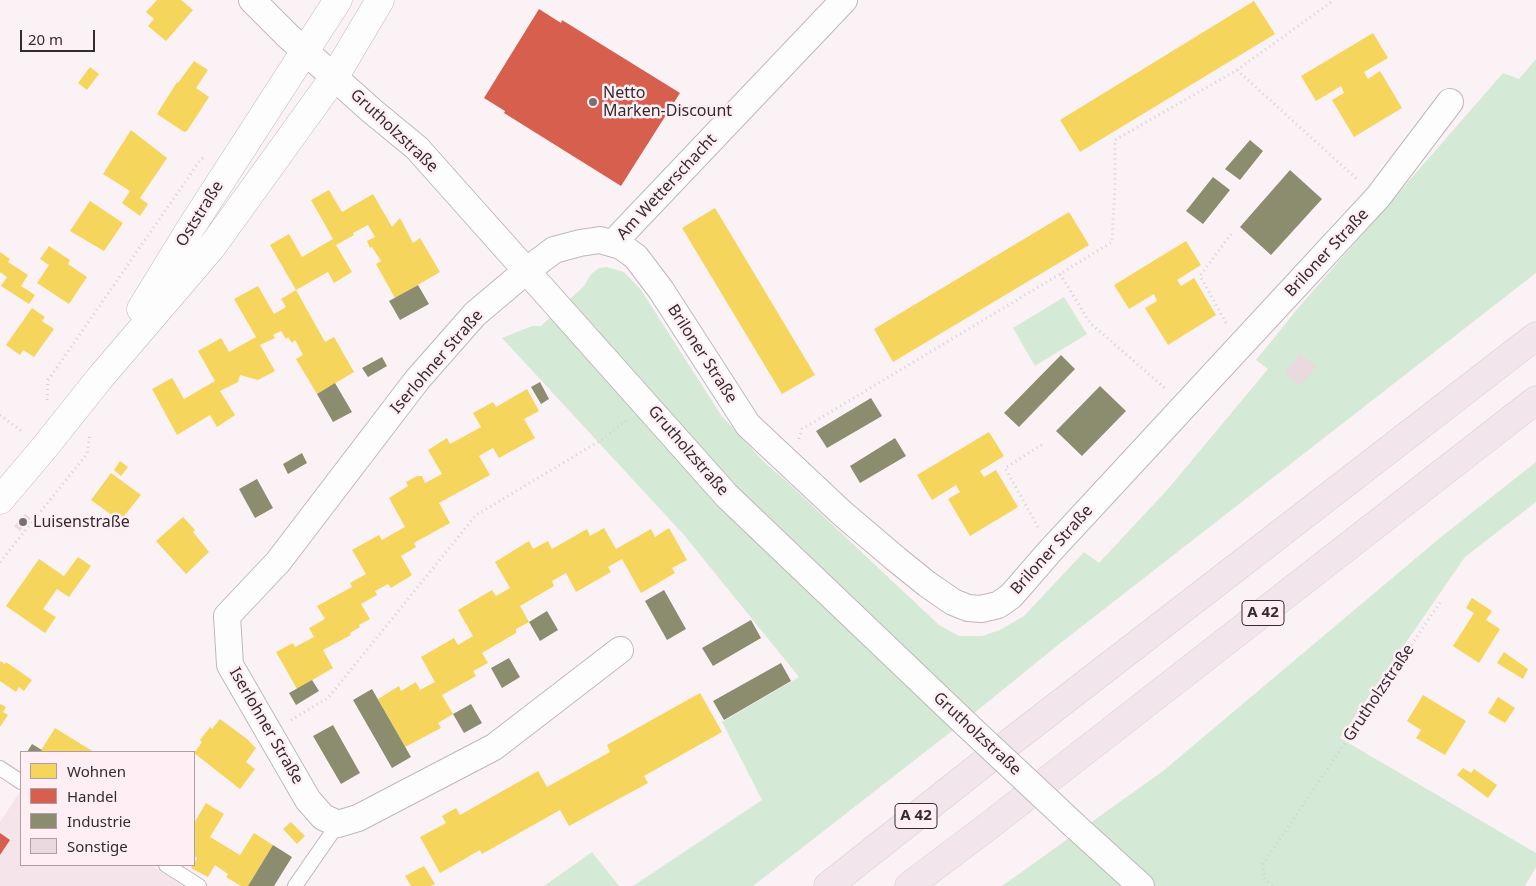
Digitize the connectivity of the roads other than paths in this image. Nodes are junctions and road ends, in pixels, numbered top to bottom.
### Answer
1 (252, 0) edge
2 (338, 0) edge
3 (380, 0) edge
4 (844, 0) edge
5 (305, 51) junction
6 (335, 76) junction
7 (1450, 102) dead end
8 (613, 243) junction
9 (526, 271) junction
10 (1536, 336) edge
11 (99, 379) junction
12 (1536, 400) edge
13 (0, 500) edge
14 (620, 650) dead end
15 (0, 768) edge
16 (20, 781) edge
17 (338, 824) junction
18 (168, 866) edge
19 (199, 886) edge
20 (295, 886) edge
21 (828, 886) edge
22 (909, 886) edge
23 (1141, 886) edge

1 - 5 street, Grutholzstraße
2 - 5 main road, Oststraße
3 - 6 main road, Oststraße
4 - 8 street, Am Wetterschacht
5 - 6 street, Grutholzstraße
5 - 11 main road, Oststraße
6 - 9 street, Grutholzstraße
6 - 11 main road, Oststraße
7 - 8 street, Briloner Straße
8 - 9 street, Briloner Straße
9 - 17 street, Iserlohner Straße
9 - 23 street, Grutholzstraße, bridge
10 - 21 highway, A 42
11 - 13 main road, Oststraße
12 - 22 highway, A 42
14 - 17 street
15 - 16 lane
17 - 20 lane
18 - 19 lane

